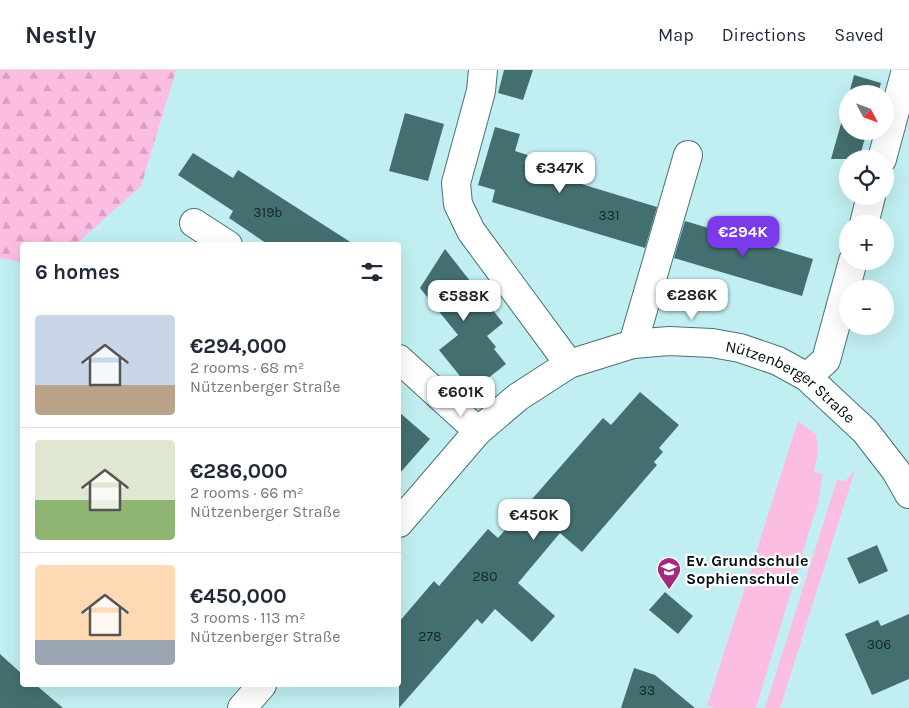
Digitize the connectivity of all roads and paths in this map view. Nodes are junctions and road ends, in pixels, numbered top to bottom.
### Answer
1 (483, 70) edge
2 (906, 70) edge
3 (884, 150) edge
4 (688, 155) dead end
5 (194, 224) dead end
6 (223, 242) edge
7 (851, 270) edge
8 (633, 344) junction
9 (401, 361) edge
10 (569, 364) junction
11 (807, 377) junction
12 (478, 431) junction
13 (909, 494) edge
14 (401, 521) edge

1 - 10 street
2 - 3 street
4 - 8 street
5 - 6 street
7 - 11 street
8 - 10 street, Nützenberger Straße
8 - 11 street, Nützenberger Straße
9 - 12 street
10 - 12 street, Nützenberger Straße
11 - 13 street, Nützenberger Straße
12 - 14 street, Nützenberger Straße

